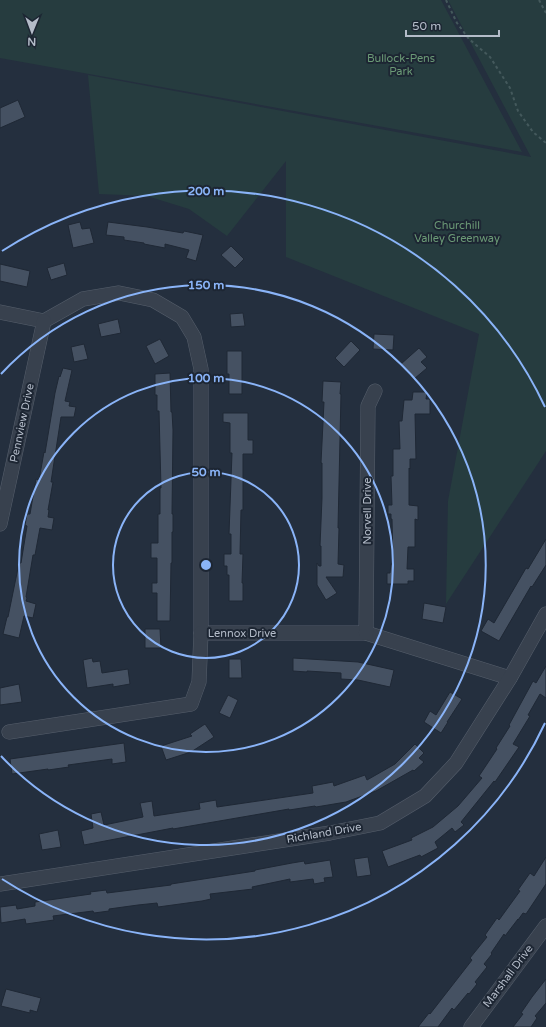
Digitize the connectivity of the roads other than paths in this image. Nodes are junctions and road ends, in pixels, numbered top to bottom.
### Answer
1 (0, 312) edge
2 (44, 321) junction
3 (375, 391) dead end
4 (0, 524) edge
5 (546, 614) edge
6 (201, 633) junction
7 (366, 633) junction
8 (510, 678) junction
9 (9, 732) dead end
10 (0, 884) edge
11 (546, 926) edge
12 (471, 1027) edge

1 - 2 street
2 - 4 street, Pennview Drive
2 - 6 street
3 - 7 street, Norvell Drive
5 - 8 street, Richland Drive
6 - 7 street, Lennox Drive
6 - 9 street, Lennox Drive
7 - 8 street, Lennox Drive
8 - 10 street, Richland Drive
11 - 12 street, Marshall Drive

